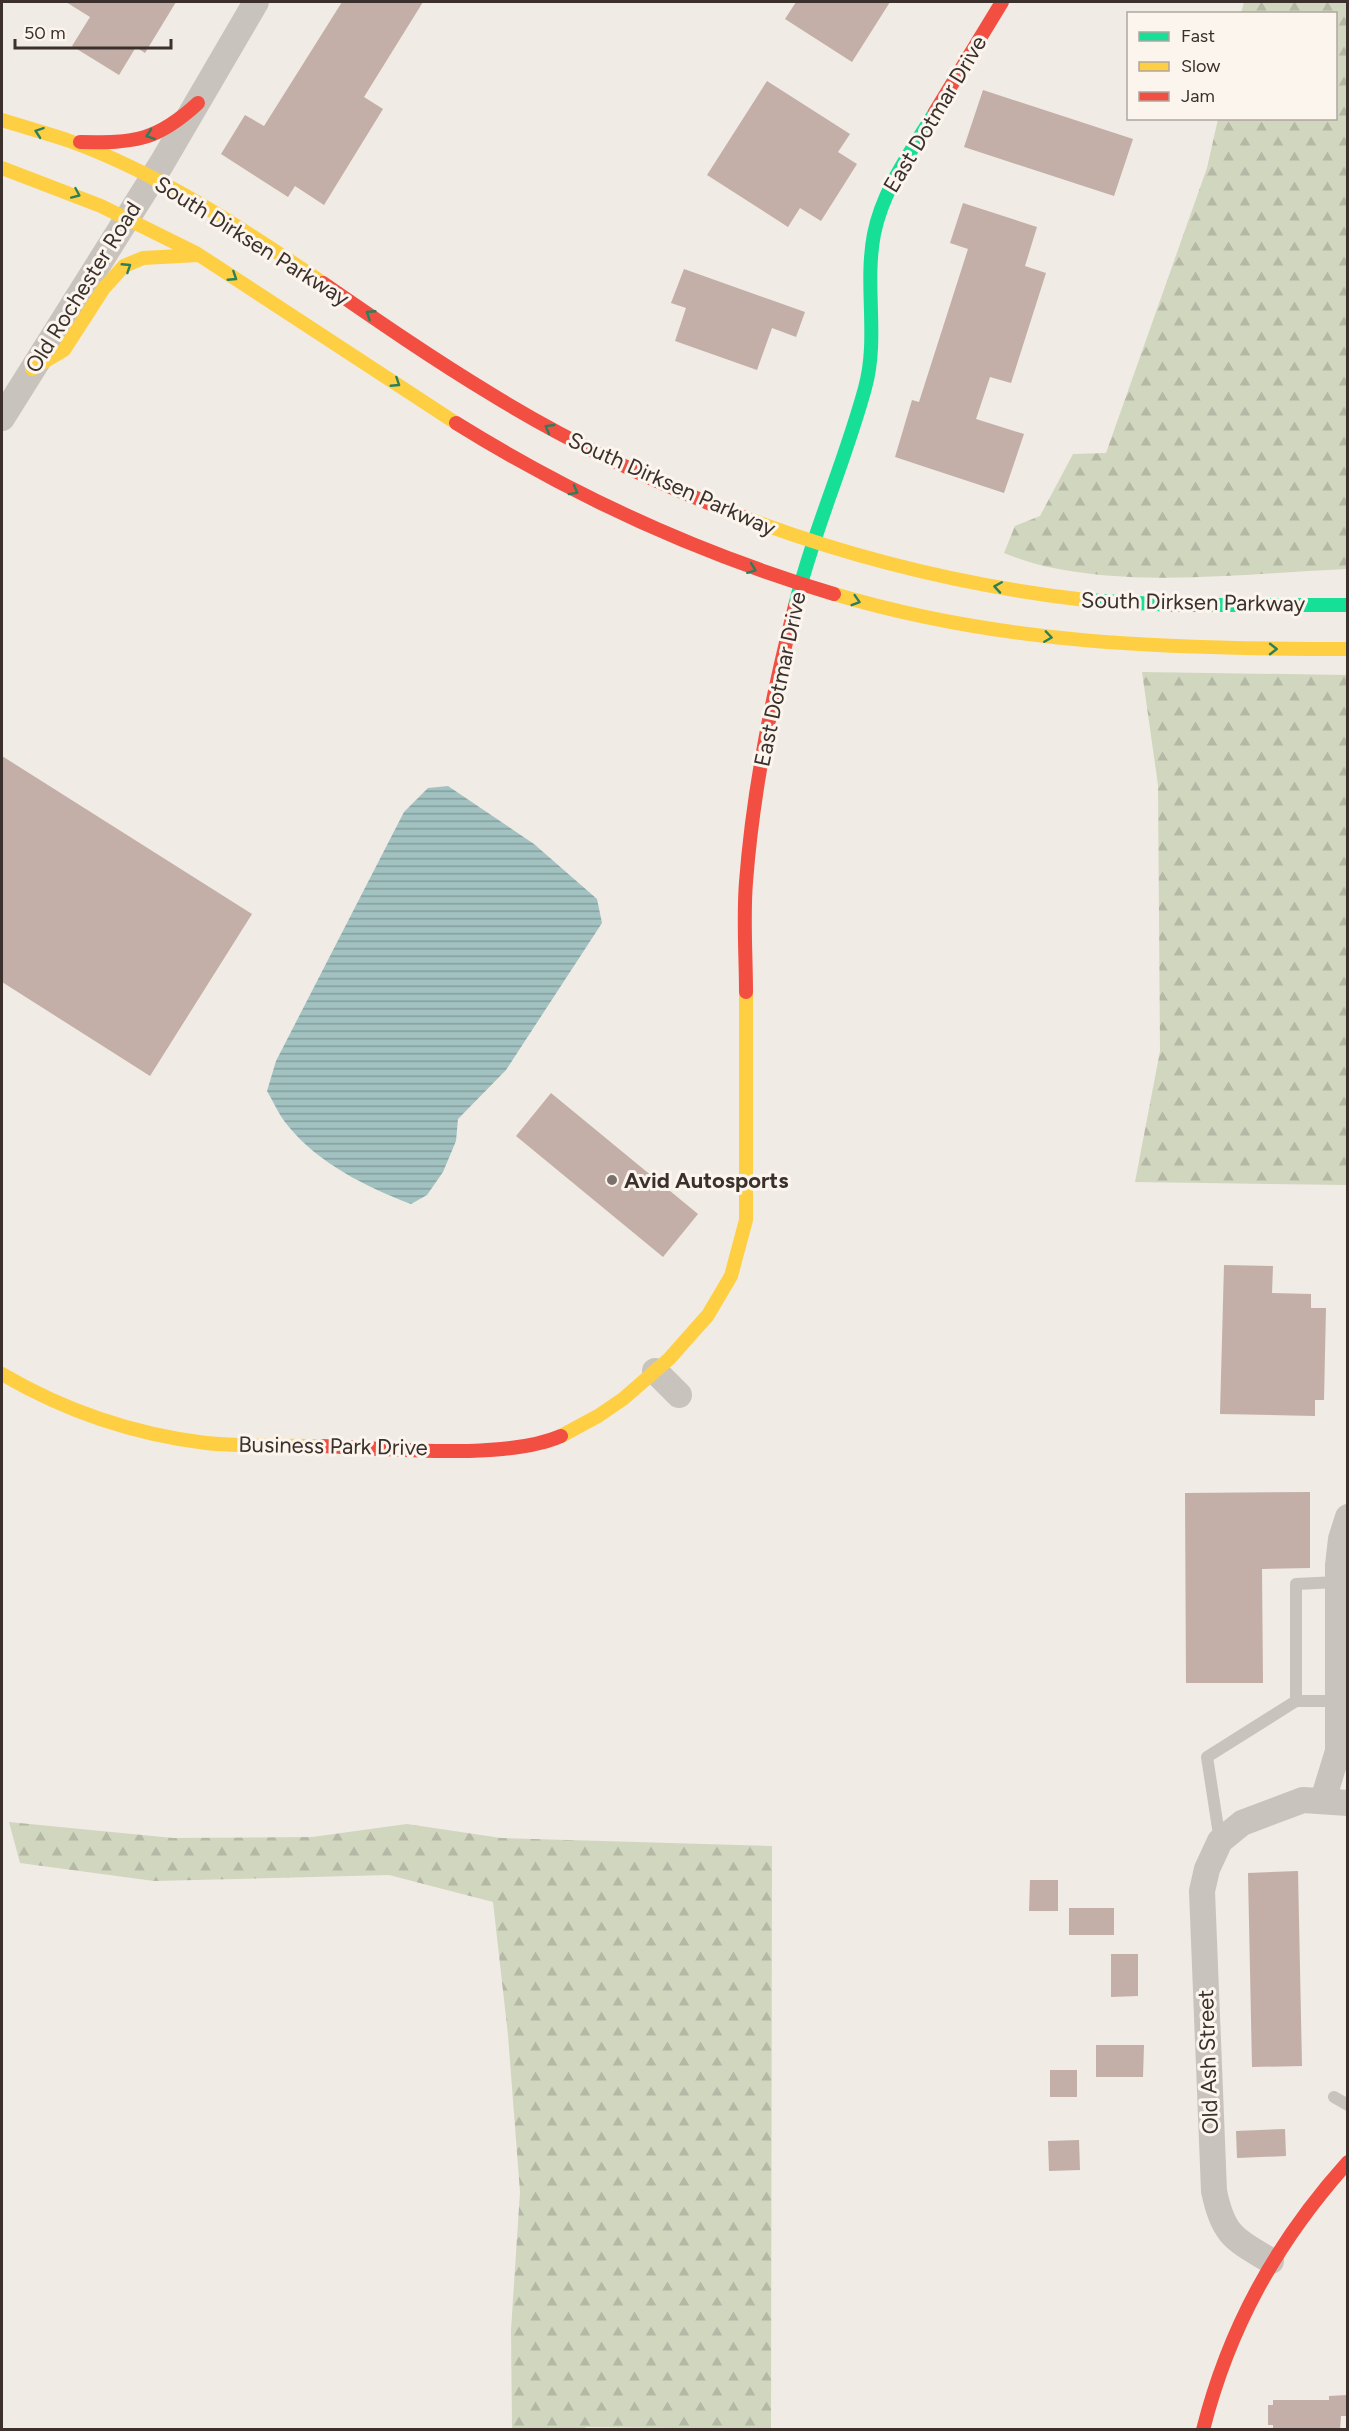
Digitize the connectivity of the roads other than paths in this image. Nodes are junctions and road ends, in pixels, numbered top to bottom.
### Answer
1 (256, 2) edge
2 (1002, 2) edge
3 (198, 103) junction
4 (2, 120) edge
5 (68, 142) junction
6 (2, 168) edge
7 (151, 179) junction
8 (127, 217) junction
9 (198, 255) junction
10 (32, 369) junction
11 (2, 418) edge
12 (813, 544) junction
13 (800, 584) junction
14 (1347, 605) edge
15 (1347, 649) edge
16 (655, 1371) junction
17 (2, 1374) edge
18 (680, 1395) dead end
19 (1347, 1518) edge
20 (1338, 1582) junction
21 (1296, 1701) junction
22 (1340, 1701) junction
23 (1335, 1801) edge
24 (1220, 1841) junction
25 (1334, 2097) dead end
26 (1347, 2105) edge
27 (1347, 2162) edge
28 (1271, 2261) junction
29 (1203, 2430) edge

1 - 3 street, Old Rochester Road
2 - 12 main road, East Dotmar Drive
3 -> 5 main road
3 - 7 street, Old Rochester Road
5 -> 4 main road, South Dirksen Parkway
5 - 7 main road, South Dirksen Parkway
6 -> 8 main road, South Dirksen Parkway
7 - 8 street, Old Rochester Road
12 -> 7 main road, South Dirksen Parkway
8 - 9 main road, South Dirksen Parkway
8 - 10 street, Old Rochester Road
10 -> 9 main road
9 -> 13 main road, South Dirksen Parkway
10 - 11 street, Old Rochester Road
12 - 13 main road, East Dotmar Drive
14 -> 12 main road, South Dirksen Parkway
13 -> 15 main road, South Dirksen Parkway
13 - 16 main road, East Dotmar Drive
16 - 17 main road, Business Park Drive
16 - 18 street
19 - 20 street
20 - 21 lane
20 - 22 street
21 - 22 lane
21 - 24 lane
22 - 23 street
23 - 24 street
24 - 28 street, Old Ash Street
25 - 26 lane
27 - 28 main road
28 - 29 main road

